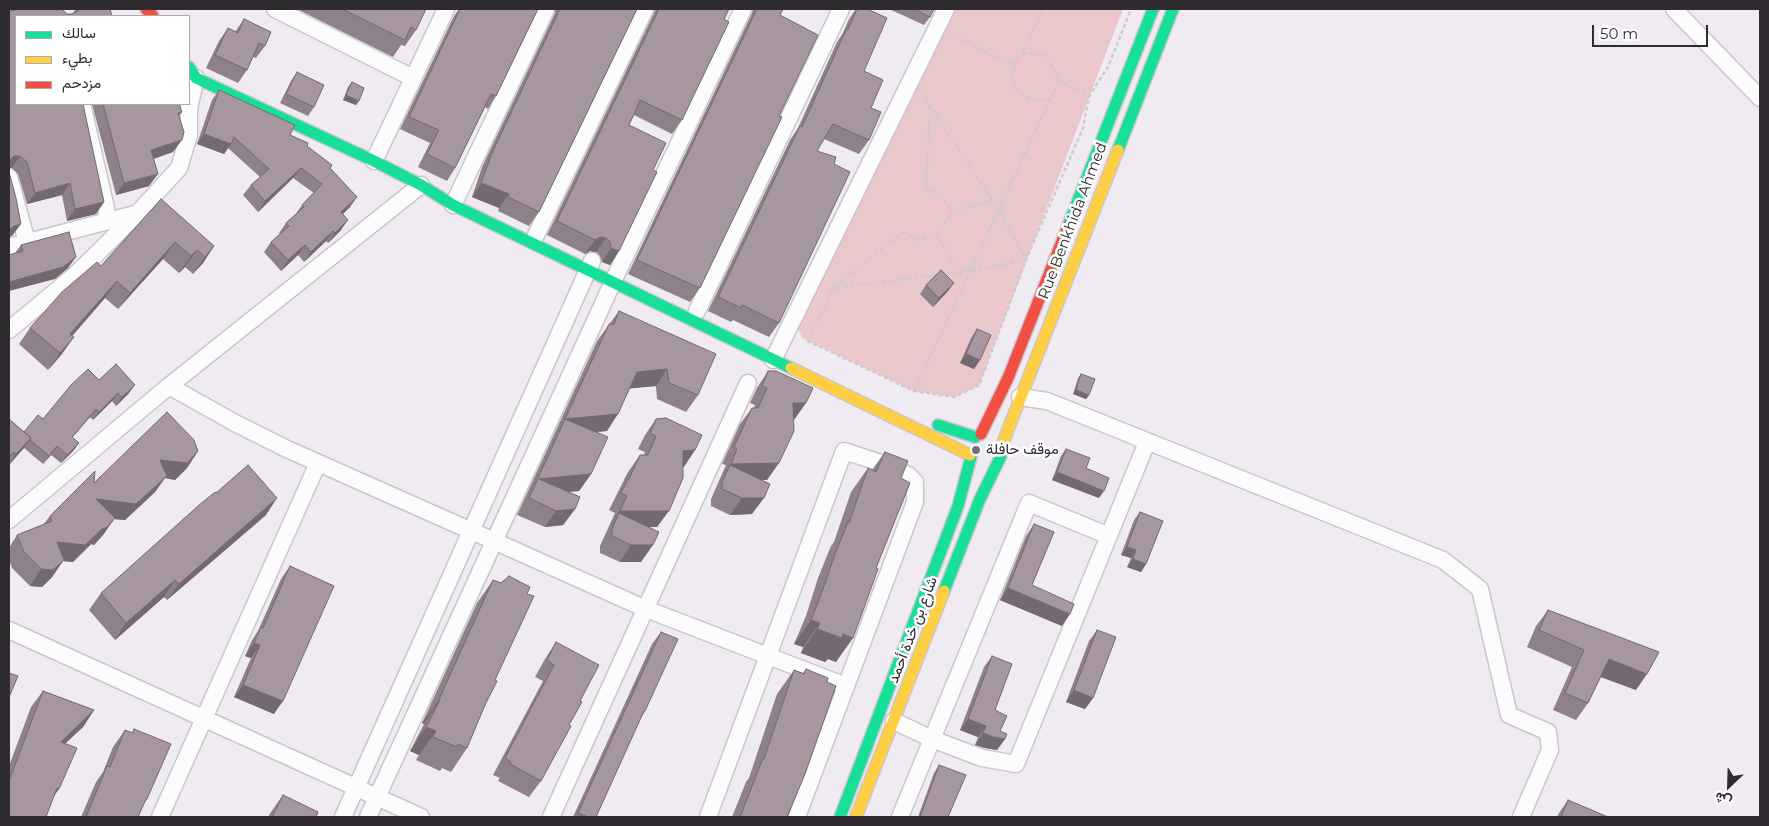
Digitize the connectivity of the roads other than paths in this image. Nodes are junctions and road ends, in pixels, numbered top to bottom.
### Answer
1 (275, 9) edge
2 (446, 9) edge
3 (546, 9) edge
4 (645, 9) edge
5 (743, 9) edge
6 (841, 9) edge
7 (946, 9) edge
8 (1153, 9) edge
9 (1173, 9) edge
10 (1674, 9) edge
11 (192, 73) edge
12 (413, 78) junction
13 (1757, 87) edge
14 (190, 96) edge
15 (82, 105) edge
16 (189, 105) edge
17 (374, 161) junction
18 (9, 177) edge
19 (421, 185) junction
20 (455, 201) junction
21 (138, 213) junction
22 (109, 221) junction
23 (27, 242) junction
24 (543, 242) junction
25 (9, 247) edge
26 (590, 266) junction
27 (614, 278) junction
28 (697, 311) junction
29 (9, 330) edge
30 (780, 354) junction
31 (748, 383) dead end
32 (169, 386) junction
33 (1020, 397) junction
34 (930, 422) dead end
35 (978, 435) junction
36 (1147, 442) junction
37 (1001, 450) junction
38 (976, 461) junction
39 (318, 463) junction
40 (9, 520) edge
41 (471, 532) junction
42 (1109, 536) junction
43 (494, 542) junction
44 (646, 608) junction
45 (9, 630) edge
46 (768, 656) junction
47 (846, 686) junction
48 (205, 719) junction
49 (894, 721) junction
50 (932, 739) junction
51 (356, 788) junction
52 (377, 797) junction
53 (160, 817) edge
54 (343, 817) edge
55 (368, 817) edge
56 (422, 817) edge
57 (551, 817) edge
58 (708, 817) edge
59 (797, 817) edge
60 (840, 817) edge
61 (856, 817) edge
62 (900, 817) edge
63 (1521, 817) edge

1 - 12 street
2 - 12 street
3 - 20 street
4 - 24 street
5 - 27 street
6 - 28 street
7 - 30 street
8 - 35 main road
9 - 33 main road, Rue Benkhida Ahmed
10 - 13 street
11 - 14 street
11 - 17 main road
12 - 17 street
15 - 22 street
16 - 21 street
17 - 19 main road
18 - 23 street
19 - 20 main road
19 - 32 street
20 - 24 main road
20 - 24 main road
21 - 22 street
21 - 29 street
22 - 23 street
23 - 25 street
24 - 26 main road
26 - 27 main road
26 - 41 street
27 - 28 main road
27 - 30 main road
27 - 43 street
28 - 30 main road
30 - 38 main road
31 - 44 street
32 - 39 street
32 - 40 street
33 - 36 street
33 - 37 main road, Rue Benkhida Ahmed
34 - 35 main road
35 - 37 main road
35 - 38 main road
36 - 42 street
36 - 63 street
37 - 38 main road
37 - 49 main road, شارع بن خدة أحمد
38 - 60 main road
39 - 41 street
39 - 48 street
41 - 43 street
41 - 51 street
42 - 50 street
42 - 50 street
43 - 44 street
43 - 52 street
44 - 46 street
44 - 57 street
45 - 48 street
46 - 47 street
46 - 47 street
46 - 58 street
47 - 59 street
48 - 51 street
48 - 53 street
49 - 50 street
49 - 61 main road, شارع بن خدة أحمد
50 - 62 street
51 - 52 street
51 - 54 street
52 - 55 street
52 - 56 street

